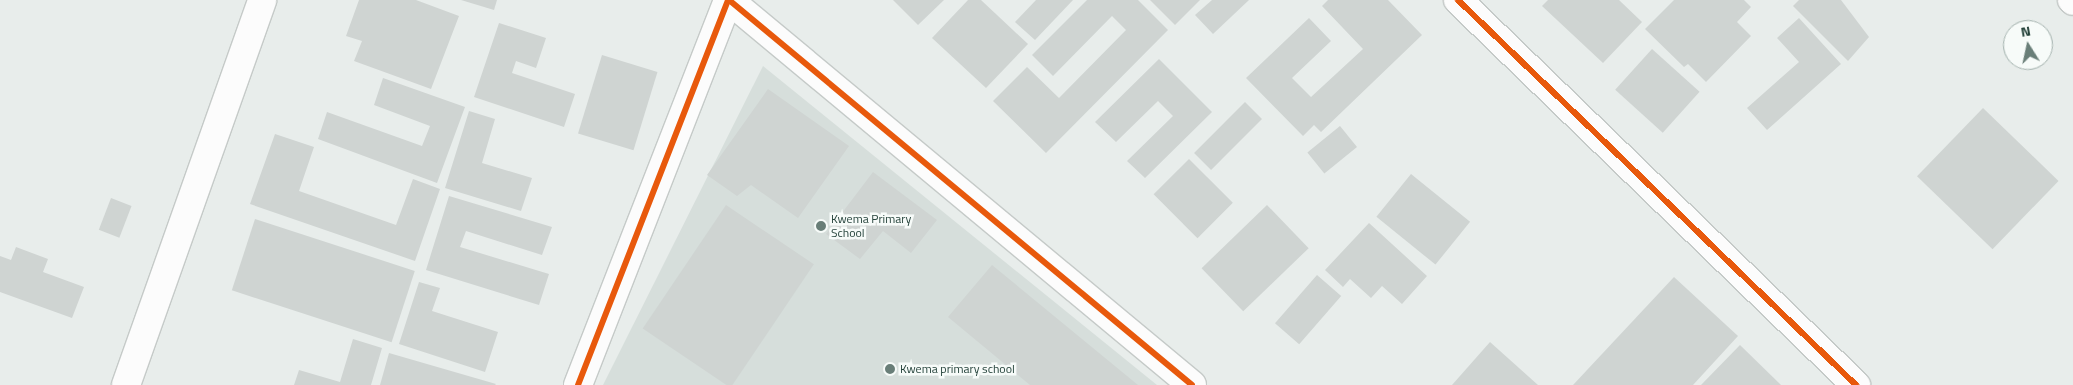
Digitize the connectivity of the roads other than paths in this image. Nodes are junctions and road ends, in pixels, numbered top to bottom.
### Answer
1 (262, 0) edge
2 (729, 0) edge
3 (1458, 0) edge
4 (126, 385) edge
5 (578, 385) edge
6 (1192, 385) edge
7 (1856, 385) edge

1 - 4 street
2 - 5 street
2 - 6 street
3 - 7 street

